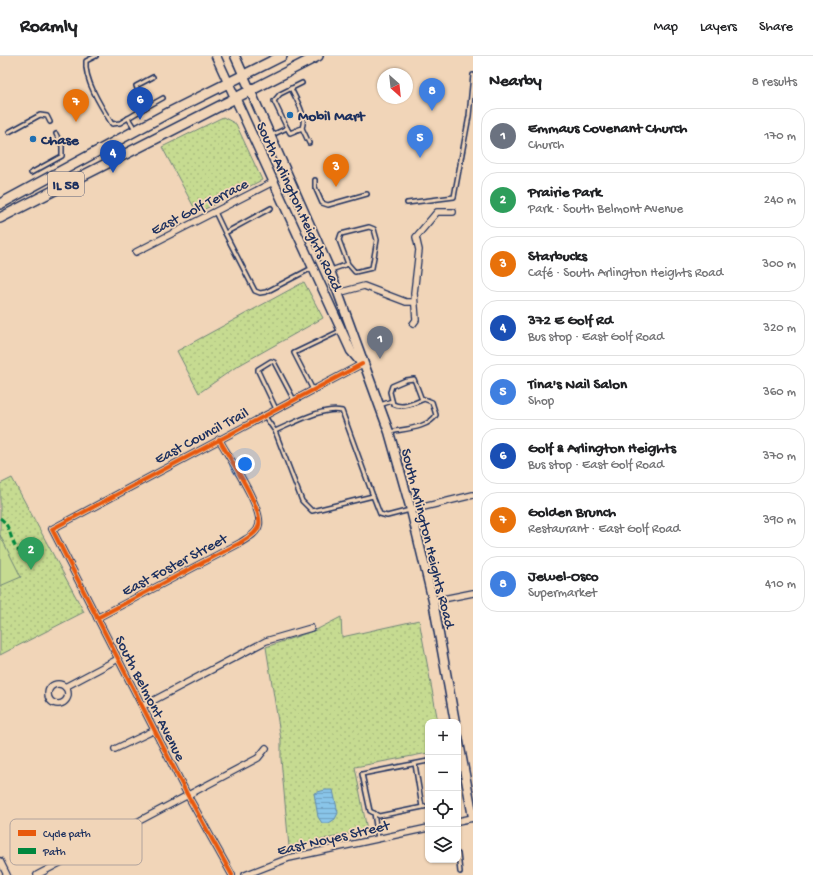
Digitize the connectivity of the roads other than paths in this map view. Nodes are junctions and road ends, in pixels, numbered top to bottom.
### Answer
1 (96, 56) edge
2 (216, 56) edge
3 (235, 56) edge
4 (281, 56) edge
5 (318, 56) edge
6 (473, 75) edge
7 (243, 76) junction
8 (153, 77) dead end
9 (228, 83) junction
10 (302, 83) dead end
11 (291, 88) junction
12 (249, 90) junction
13 (235, 97) junction
14 (163, 98) dead end
15 (145, 108) junction
16 (128, 118) junction
17 (50, 122) dead end
18 (287, 128) junction
19 (302, 128) junction
20 (136, 131) junction
21 (9, 132) dead end
22 (56, 134) dead end
23 (270, 136) junction
24 (309, 143) dead end
25 (31, 173) dead end
26 (315, 180) dead end
27 (274, 182) junction
28 (367, 194) dead end
29 (407, 203) dead end
30 (0, 204) edge
31 (271, 208) dead end
32 (214, 212) junction
33 (453, 212) dead end
34 (0, 218) edge
35 (225, 233) junction
36 (136, 252) dead end
37 (348, 264) junction
38 (313, 268) junction
39 (330, 270) junction
40 (338, 293) junction
41 (414, 302) junction
42 (413, 324) dead end
43 (342, 330) junction
44 (362, 364) junction
45 (313, 390) junction
46 (294, 400) junction
47 (422, 400) junction
48 (392, 401) junction
49 (378, 406) junction
50 (276, 409) junction
51 (264, 415) junction
52 (275, 431) junction
53 (388, 432) junction
54 (219, 439) junction
55 (473, 495) edge
56 (373, 496) junction
57 (411, 510) junction
58 (52, 529) joint
59 (473, 593) edge
60 (433, 600) junction
61 (97, 618) junction
62 (311, 628) dead end
63 (118, 659) junction
64 (65, 687) dead end
65 (143, 706) junction
66 (454, 719) edge
67 (155, 730) junction
68 (266, 748) dead end
69 (115, 749) dead end
70 (460, 755) edge
71 (425, 762) edge
72 (415, 764) junction
73 (187, 794) junction
74 (425, 806) edge
75 (422, 807) junction
76 (374, 813) junction
77 (473, 818) edge
78 (141, 819) edge
79 (461, 820) edge
80 (425, 829) edge
81 (378, 839) junction
82 (0, 861) edge
83 (459, 863) edge
84 (56, 865) edge
85 (460, 872) dead end
86 (7, 875) edge
87 (37, 875) edge
88 (232, 875) edge
89 (245, 875) edge

1 - 16 lane
2 - 9 main road, South Arlington Heights Road
3 - 7 main road, South Arlington Heights Road
4 - 7 main road, IL 58
5 - 12 main road, IL 58
6 - 29 lane
7 - 9 main road, IL 58
7 - 12 main road, South Arlington Heights Road
8 - 15 lane
9 - 13 main road, South Arlington Heights Road
9 - 20 main road, IL 58
10 - 11 lane
11 - 18 lane
11 - 19 lane
12 - 13 main road, IL 58
12 - 23 main road, South Arlington Heights Road
13 - 27 main road, South Arlington Heights Road
13 - 34 main road, IL 58
14 - 15 lane
15 - 16 lane
16 - 20 lane
17 - 21 lane
18 - 19 lane
18 - 23 lane
19 - 24 lane
20 - 30 main road, IL 58
22 - 25 lane
23 - 39 main road, South Arlington Heights Road
26 - 28 lane
27 - 32 street, East Golf Terrace
27 - 38 main road, South Arlington Heights Road
31 - 35 lane
32 - 35 lane
32 - 36 street, East Golf Terrace
33 - 41 street
35 - 38 lane
37 - 37 lane
37 - 39 lane
38 - 43 main road, South Arlington Heights Road
39 - 40 main road, South Arlington Heights Road
40 - 41 street
40 - 44 main road, South Arlington Heights Road
41 - 42 street
43 - 44 main road, South Arlington Heights Road
43 - 45 lane
44 - 45 street, East Council Trail
44 - 49 main road, South Arlington Heights Road
45 - 46 street, East Council Trail
46 - 50 street, East Council Trail
46 - 50 lane
47 - 48 lane
47 - 48 lane
47 - 53 lane
48 - 49 lane
49 - 53 main road, South Arlington Heights Road
50 - 51 street, East Council Trail
51 - 52 lane
51 - 54 street, East Council Trail
52 - 56 lane
52 - 56 lane
53 - 57 main road, South Arlington Heights Road
54 - 58 street, East Council Trail
54 - 61 street, East Foster Street
55 - 57 street
56 - 57 lane
57 - 60 main road, South Arlington Heights Road
58 - 61 street, South Belmont Avenue
59 - 60 street
60 - 66 main road, South Arlington Heights Road
61 - 63 street, South Belmont Avenue
62 - 65 street
63 - 64 street
63 - 65 street, South Belmont Avenue
65 - 67 street, South Belmont Avenue
67 - 69 street
67 - 73 street, South Belmont Avenue
68 - 73 street
70 - 77 main road
71 - 72 lane
72 - 75 lane
72 - 76 lane
73 - 78 street
73 - 88 street, South Belmont Avenue
74 - 75 lane
75 - 76 lane
76 - 81 lane
77 - 79 street
80 - 81 street, East Noyes Street
81 - 89 street, East Noyes Street
82 - 86 street
83 - 85 lane
84 - 87 street

